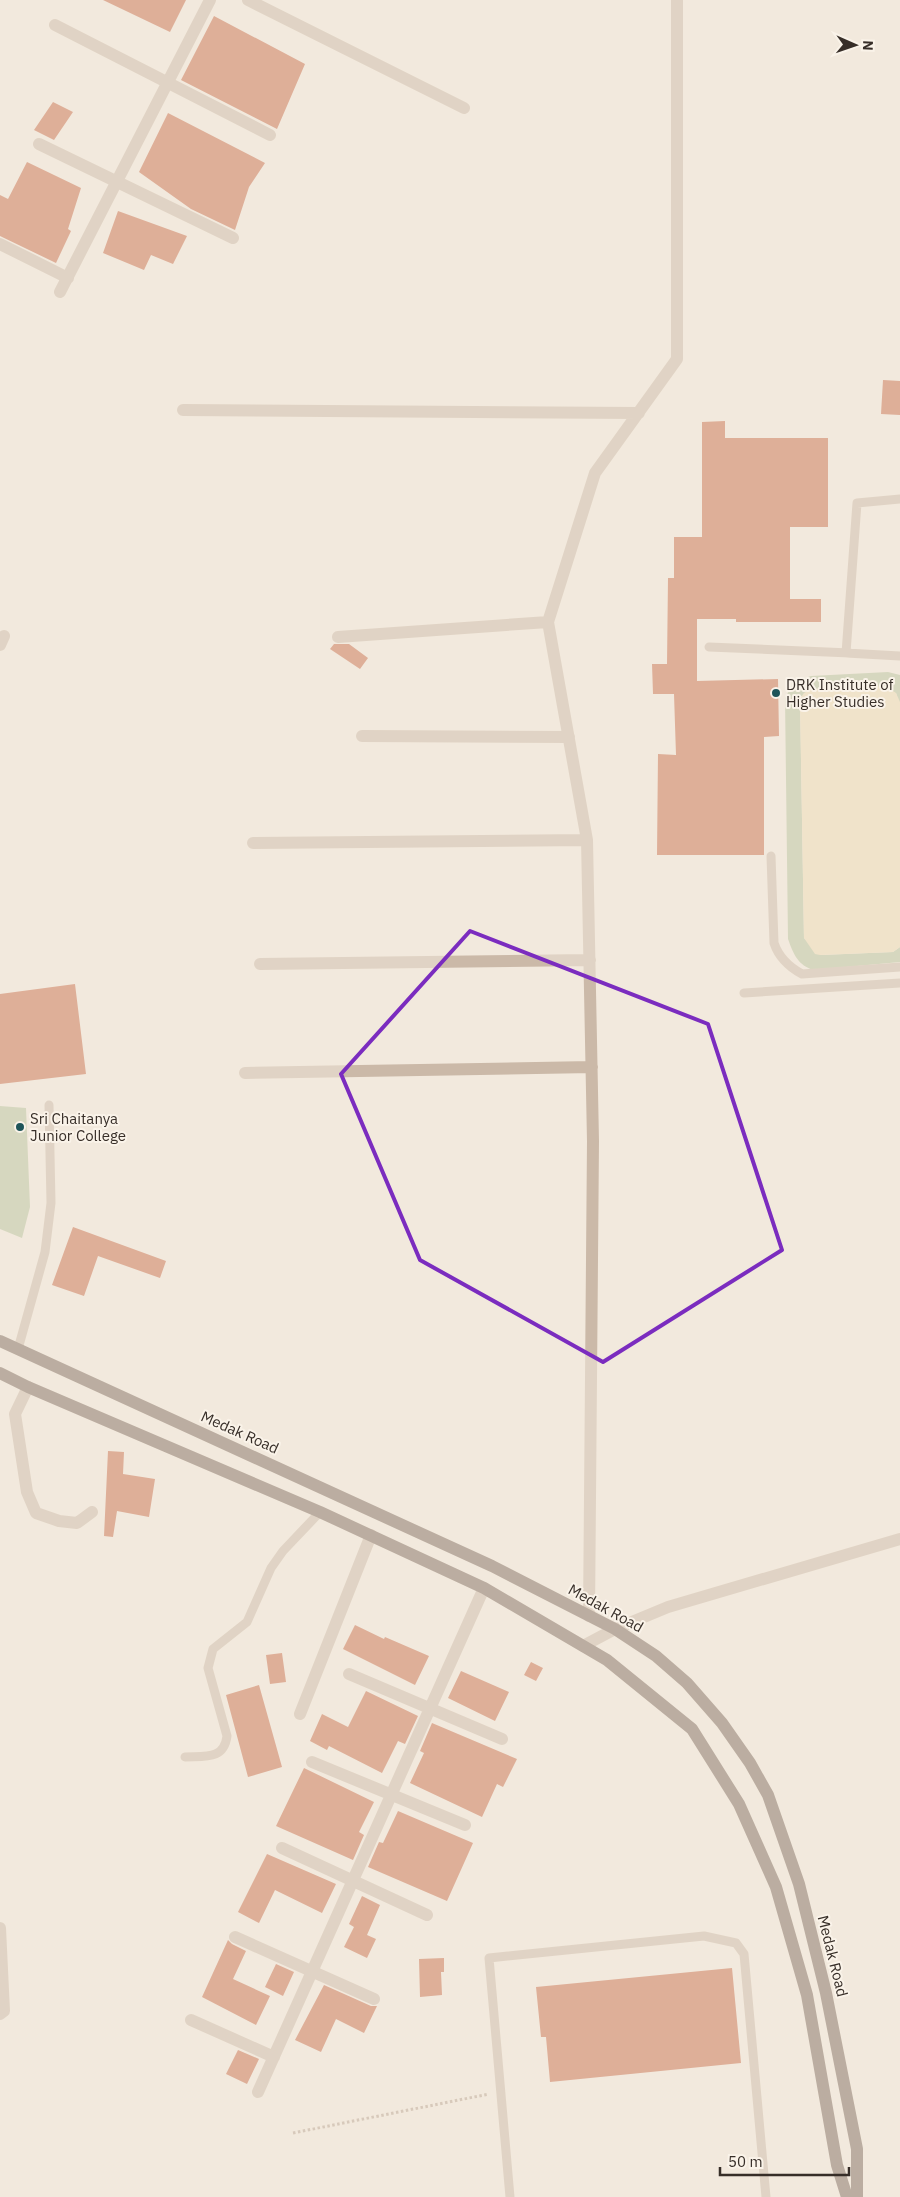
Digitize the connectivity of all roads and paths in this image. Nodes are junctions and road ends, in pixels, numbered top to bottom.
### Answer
1 (210, 0) edge
2 (248, 0) edge
3 (676, 0) edge
4 (55, 25) dead end
5 (166, 82) junction
6 (464, 108) dead end
7 (270, 135) dead end
8 (39, 144) dead end
9 (116, 181) junction
10 (233, 238) dead end
11 (0, 244) edge
12 (68, 278) junction
13 (60, 292) dead end
14 (183, 410) dead end
15 (638, 413) junction
16 (900, 499) edge
17 (548, 622) junction
18 (338, 637) dead end
19 (710, 647) dead end
20 (850, 653) junction
21 (900, 656) edge
22 (362, 736) dead end
23 (569, 737) junction
24 (587, 840) junction
25 (253, 843) dead end
26 (771, 856) dead end
27 (590, 960) junction
28 (260, 964) dead end
29 (900, 967) edge
30 (900, 982) edge
31 (744, 993) dead end
32 (592, 1067) junction
33 (245, 1073) dead end
34 (49, 1105) dead end
35 (0, 1341) edge
36 (18, 1349) junction
37 (0, 1373) edge
38 (28, 1387) junction
39 (92, 1512) dead end
40 (320, 1512) junction
41 (371, 1535) junction
42 (900, 1539) edge
43 (484, 1588) junction
44 (588, 1616) junction
45 (614, 1629) junction
46 (583, 1646) junction
47 (349, 1674) dead end
48 (430, 1709) junction
49 (300, 1714) dead end
50 (502, 1740) dead end
51 (185, 1757) dead end
52 (312, 1762) dead end
53 (392, 1795) junction
54 (465, 1825) dead end
55 (282, 1848) dead end
56 (353, 1881) junction
57 (427, 1915) dead end
58 (0, 1928) edge
59 (235, 1936) dead end
60 (312, 1970) junction
61 (374, 1999) dead end
62 (0, 2014) edge
63 (191, 2020) dead end
64 (274, 2058) junction
65 (501, 2091) junction
66 (258, 2092) dead end
67 (293, 2133) dead end
68 (510, 2197) edge
69 (766, 2197) edge
70 (847, 2197) edge
71 (857, 2197) edge

1 - 5 street
2 - 6 street
3 - 15 street
4 - 5 street
5 - 7 street
5 - 9 street
8 - 9 street
9 - 10 street
9 - 12 street
11 - 12 street
12 - 13 street
14 - 15 street
15 - 17 street
16 - 20 lane
17 - 18 street
17 - 23 street
19 - 20 lane
20 - 21 lane
22 - 23 street
23 - 24 street
24 - 25 street
24 - 27 street
26 - 29 lane
27 - 28 street
27 - 32 street
30 - 31 lane
32 - 33 street
32 - 44 street
34 - 36 lane
35 - 36 main road, Medak Road
36 - 44 main road, Medak Road
37 - 38 main road
38 - 39 street
38 - 40 main road
40 - 41 main road
40 - 51 lane
41 - 43 main road
41 - 49 street
42 - 45 street
43 - 46 main road
43 - 48 street
44 - 45 main road, Medak Road
45 - 46 street
45 - 71 main road, Medak Road
46 - 70 main road
47 - 48 street
48 - 50 street
48 - 53 street
52 - 53 street
53 - 54 street
53 - 56 street
55 - 56 street
56 - 57 street
56 - 60 street
58 - 62 street
59 - 60 street
60 - 61 street
60 - 64 street
63 - 64 street
64 - 66 street
65 - 67 path
65 - 68 lane
65 - 69 lane

